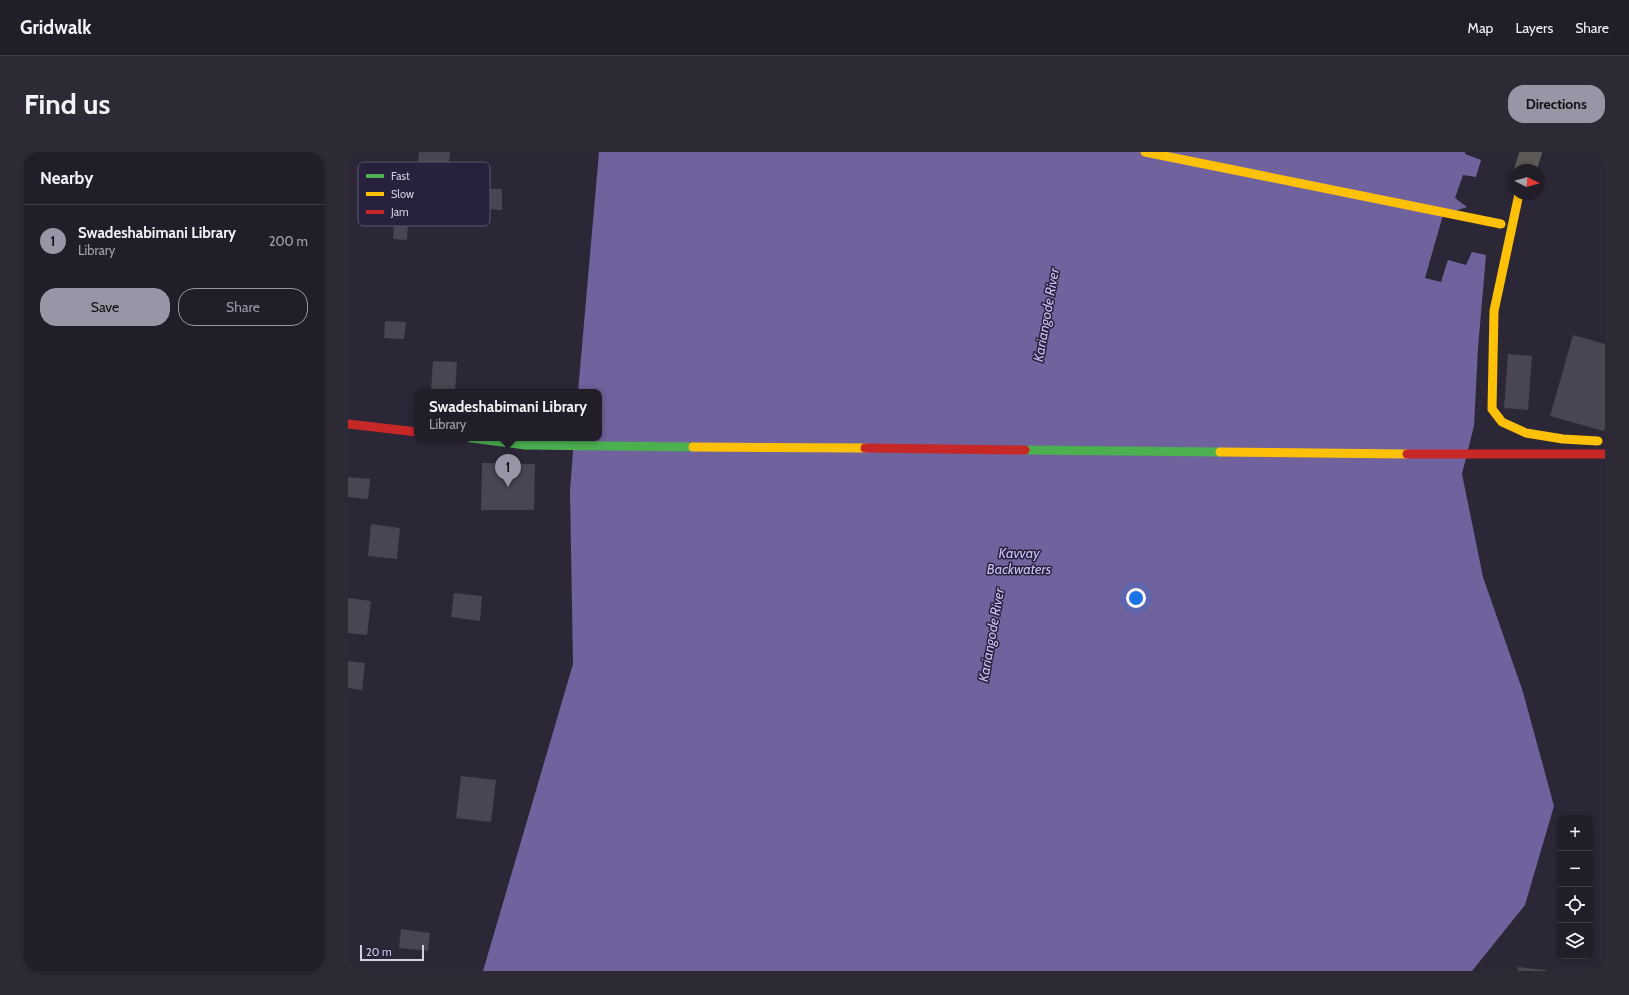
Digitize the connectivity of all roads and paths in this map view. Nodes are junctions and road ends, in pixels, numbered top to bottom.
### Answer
1 (1145, 152) edge
2 (1531, 152) edge
3 (1527, 164) edge
4 (1517, 200) edge
5 (1501, 224) dead end
6 (348, 424) edge
7 (414, 432) edge
8 (494, 441) edge
9 (1605, 442) edge
10 (1605, 454) edge

1 - 5 main road
2 - 3 street
4 - 9 main road
6 - 7 main road
8 - 10 main road

